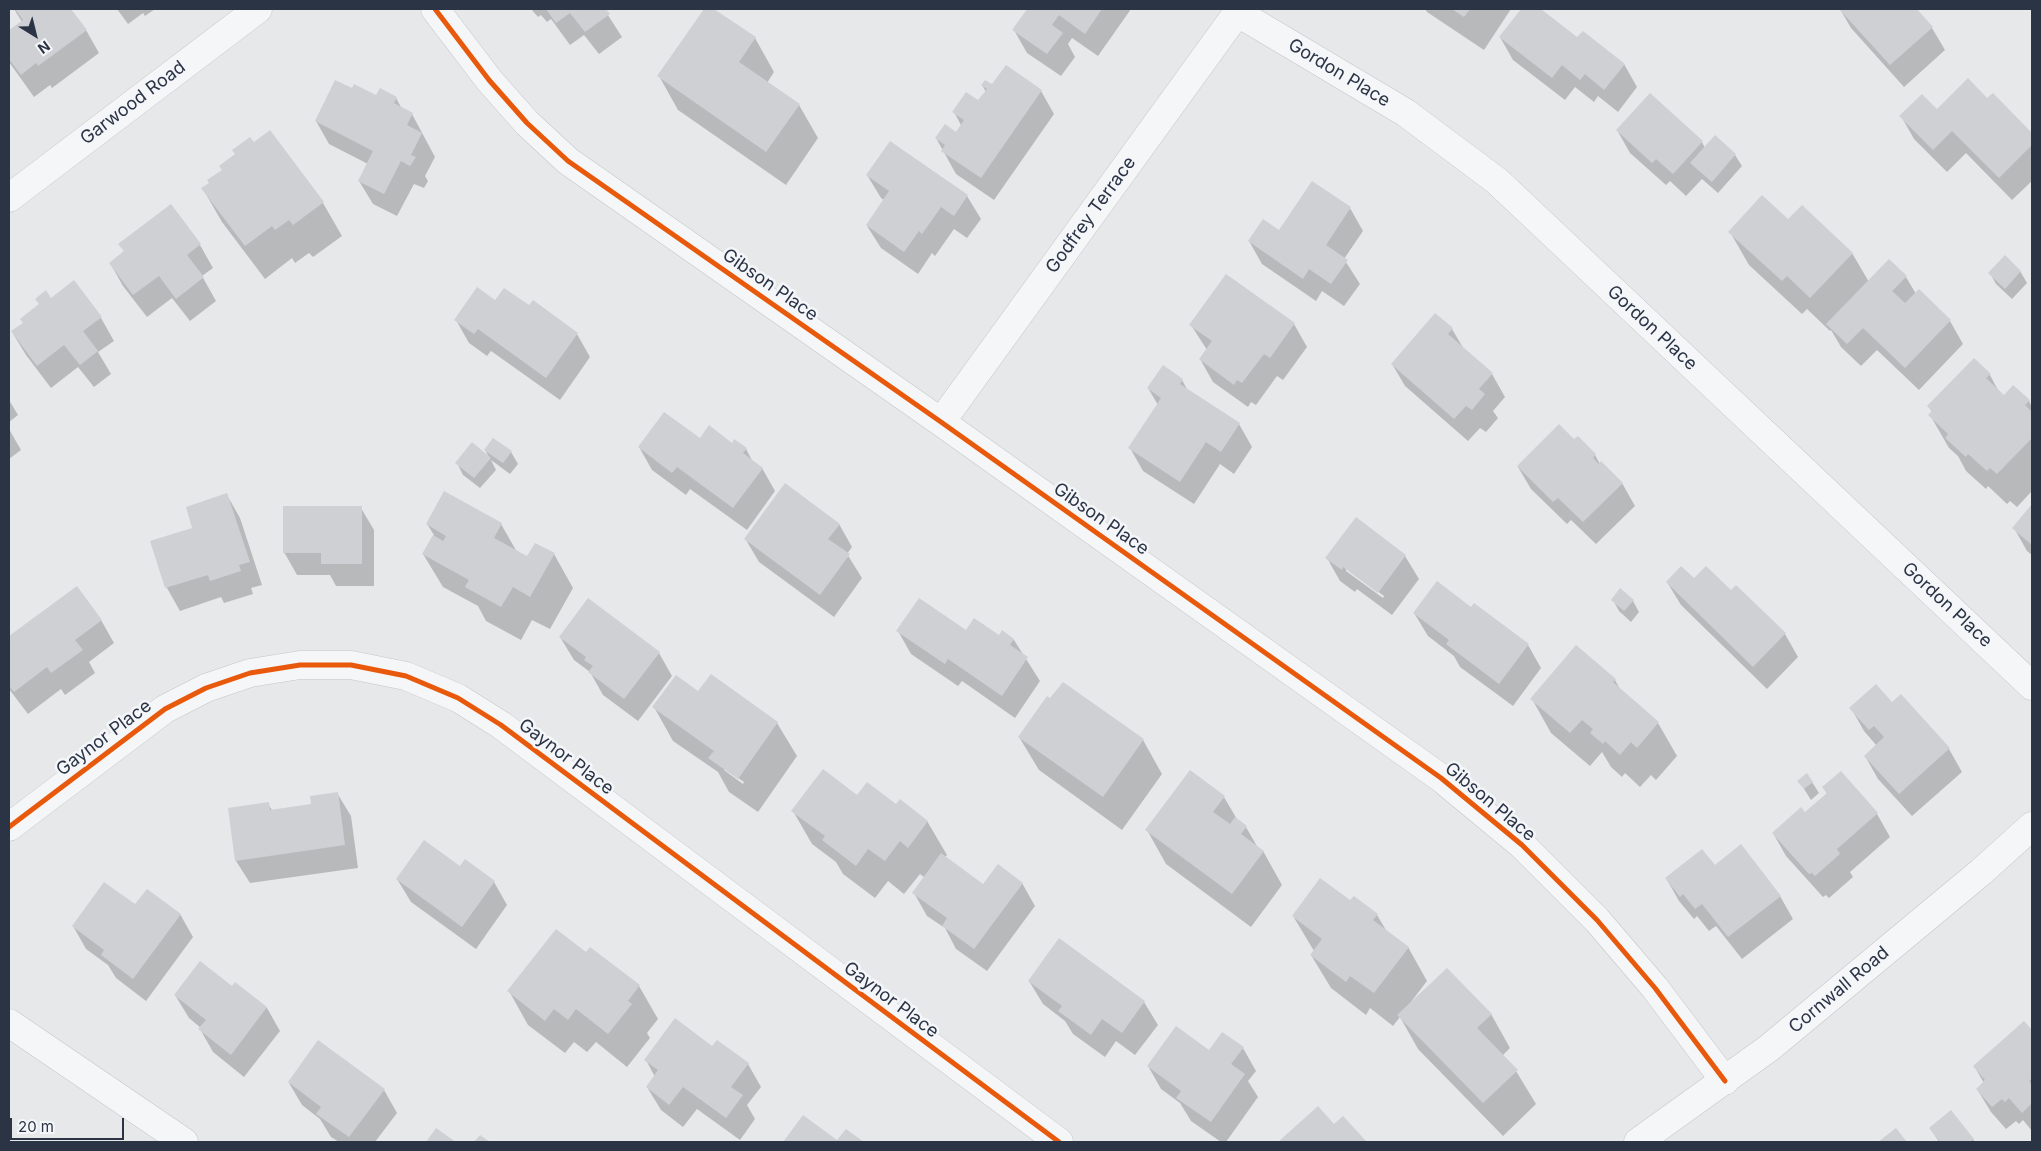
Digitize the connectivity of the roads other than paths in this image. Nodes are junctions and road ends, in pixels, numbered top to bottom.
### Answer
1 (258, 9) edge
2 (435, 9) edge
3 (1239, 11) edge
4 (9, 198) edge
5 (941, 422) junction
6 (2032, 686) edge
7 (2032, 826) edge
8 (9, 828) edge
9 (9, 1023) edge
10 (1725, 1081) junction
11 (184, 1142) edge
12 (1059, 1142) edge
13 (1638, 1142) edge

1 - 4 street, Garwood Road
2 - 5 street, Gibson Place
3 - 5 street, Godfrey Terrace
3 - 6 street, Gordon Place
5 - 10 street, Gibson Place
7 - 10 street, Cornwall Road
8 - 12 street, Gaynor Place
9 - 11 street
10 - 13 street, Cornwall Road

